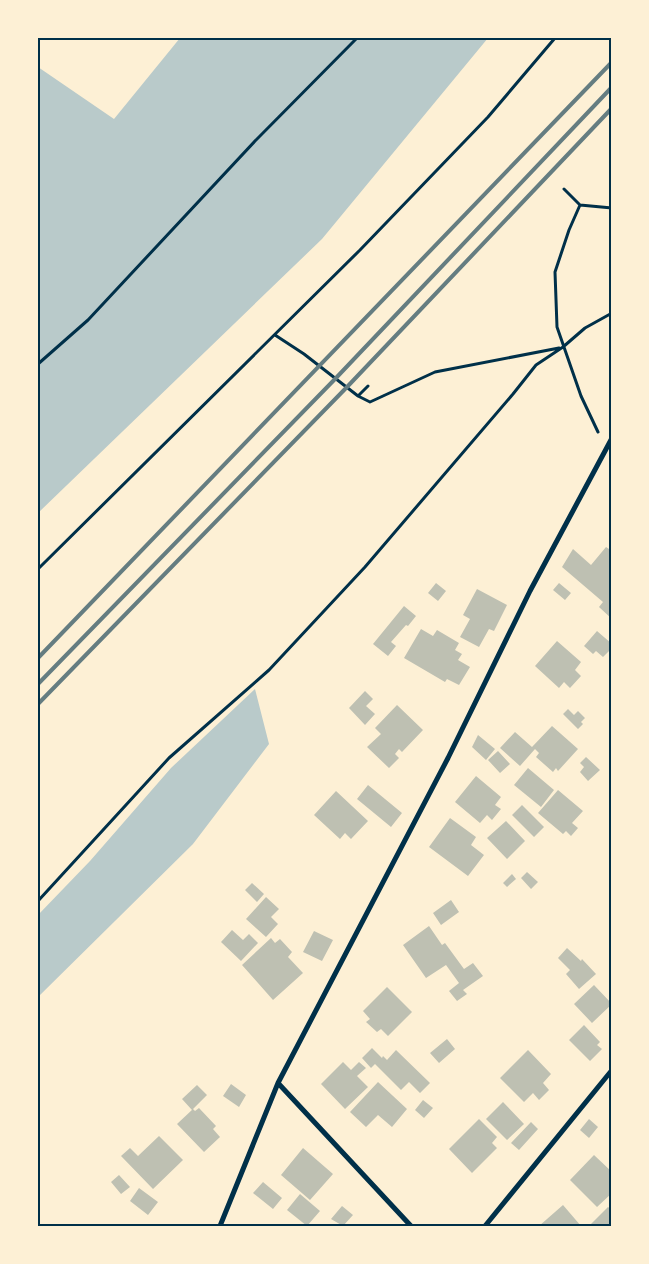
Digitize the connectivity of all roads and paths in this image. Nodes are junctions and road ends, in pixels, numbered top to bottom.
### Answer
1 (357, 38) edge
2 (555, 38) edge
3 (564, 189) dead end
4 (580, 205) junction
5 (612, 208) edge
6 (612, 313) edge
7 (275, 335) junction
8 (563, 348) junction
9 (38, 364) edge
10 (368, 386) dead end
11 (358, 396) junction
12 (612, 438) edge
13 (603, 453) junction
14 (38, 569) edge
15 (38, 901) edge
16 (612, 1070) edge
17 (278, 1083) junction
18 (220, 1226) edge
19 (411, 1226) edge
20 (485, 1226) edge

1 - 9 path
2 - 7 path
3 - 4 path
4 - 5 path
4 - 8 path
6 - 8 path
7 - 11 path
7 - 14 path
8 - 11 path
8 - 13 path
8 - 15 path
10 - 11 path
12 - 13 street
13 - 17 street
16 - 20 street
17 - 18 street
17 - 19 street

